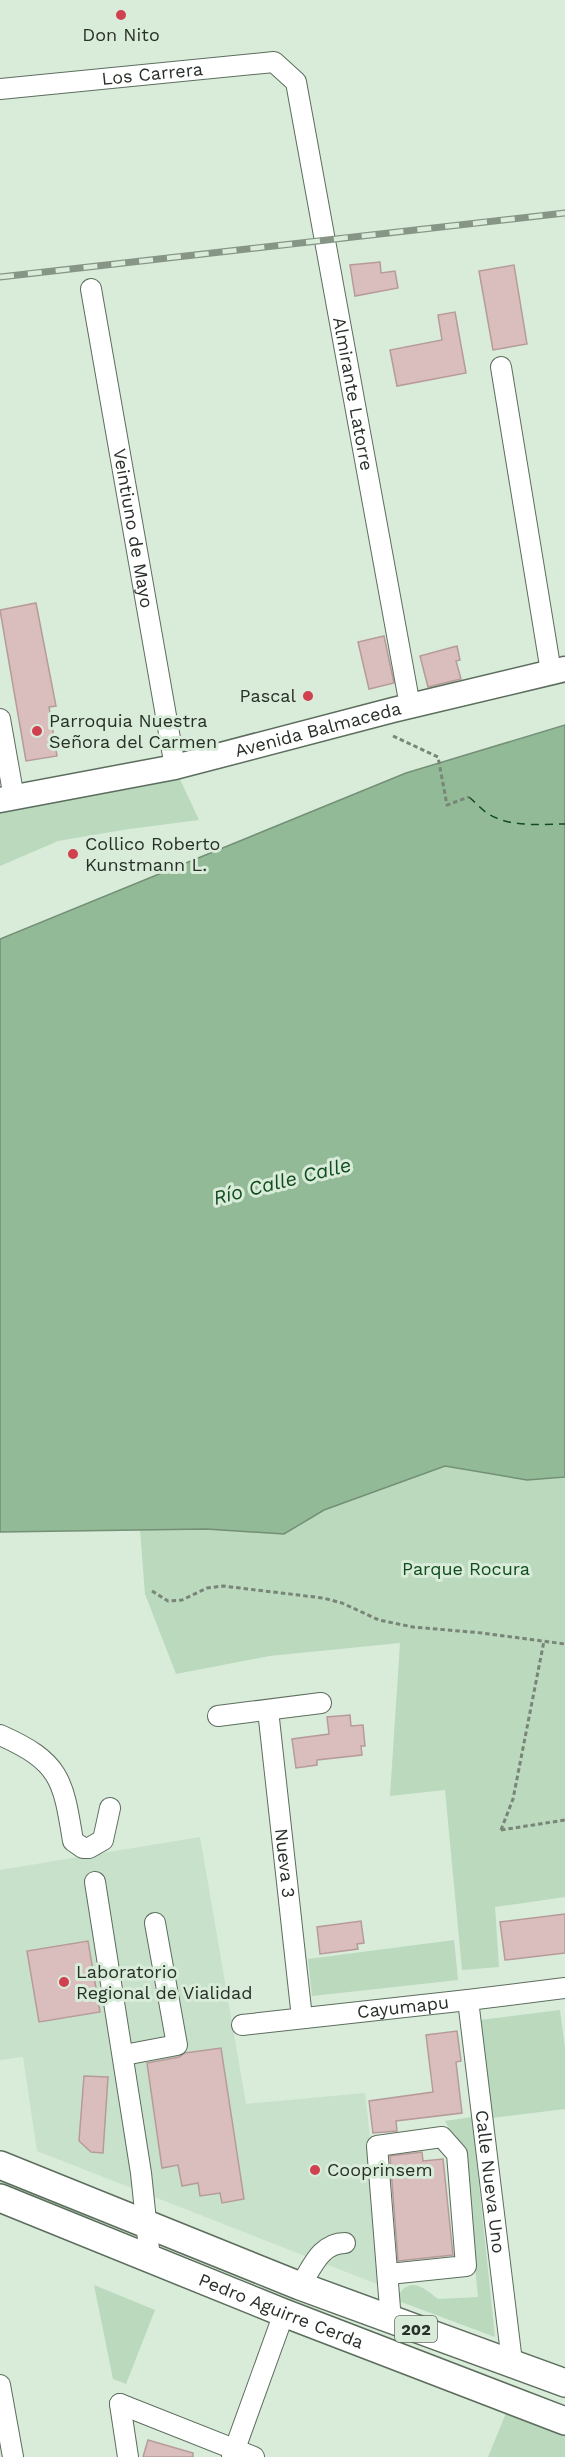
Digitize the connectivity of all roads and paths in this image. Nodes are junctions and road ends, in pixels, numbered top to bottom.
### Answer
1 (296, 82) joint
2 (0, 89) edge
3 (91, 289) dead end
4 (501, 367) dead end
5 (558, 670) edge
6 (410, 706) junction
7 (0, 719) edge
8 (393, 736) dead end
9 (176, 767) junction
10 (470, 797) dead end
11 (7, 799) edge
12 (152, 1591) dead end
13 (544, 1641) junction
14 (565, 1644) edge
15 (321, 1703) dead end
16 (268, 1710) junction
17 (218, 1716) dead end
18 (0, 1735) edge
19 (110, 1808) dead end
20 (565, 1820) edge
21 (94, 1882) dead end
22 (155, 1923) dead end
23 (565, 1988) edge
24 (468, 2001) junction
25 (302, 2018) junction
26 (242, 2025) dead end
27 (124, 2055) junction
28 (0, 2164) edge
29 (0, 2198) edge
30 (147, 2226) junction
31 (345, 2243) dead end
32 (150, 2259) junction
33 (270, 2274) junction
34 (389, 2274) junction
35 (311, 2290) junction
36 (284, 2313) junction
37 (392, 2321) junction
38 (512, 2362) junction
39 (565, 2383) edge
40 (0, 2385) edge
41 (565, 2421) edge
42 (8, 2447) edge
43 (234, 2453) edge
44 (128, 2457) edge
45 (254, 2457) edge

1 - 2 street, Los Carrera
1 - 6 street, Almirante Latorre
3 - 9 street, Veintiuno de Mayo
4 - 5 street
5 - 6 main road, Avenida Balmaceda
6 - 9 main road, Avenida Balmaceda
7 - 11 street
8 - 10 path
9 - 11 main road, Avenida Balmaceda
12 - 13 path
13 - 14 path
13 - 20 path
15 - 16 street
16 - 17 street
16 - 25 street, Nueva 3
18 - 19 street
21 - 27 street
22 - 27 street
23 - 24 street, Cayumapu
24 - 25 street, Cayumapu
24 - 38 street, Calle Nueva Uno
25 - 26 street, Cayumapu
27 - 30 street
28 - 30 highway, Pedro Aguirre Cerda / 202
29 - 32 highway, Pedro Aguirre Cerda / 202
30 - 32 street
30 - 33 highway, Pedro Aguirre Cerda / 202
31 - 35 street
32 - 36 highway, Pedro Aguirre Cerda / 202
33 - 35 highway, Pedro Aguirre Cerda / 202
33 - 36 highway
34 - 34 street
34 - 37 street
35 - 36 highway
35 - 37 highway, Pedro Aguirre Cerda / 202
36 - 41 highway, Pedro Aguirre Cerda / 202
36 - 43 street
37 - 38 highway, Pedro Aguirre Cerda / 202
38 - 39 highway, Pedro Aguirre Cerda / 202
40 - 42 street
43 - 44 street
43 - 45 street

